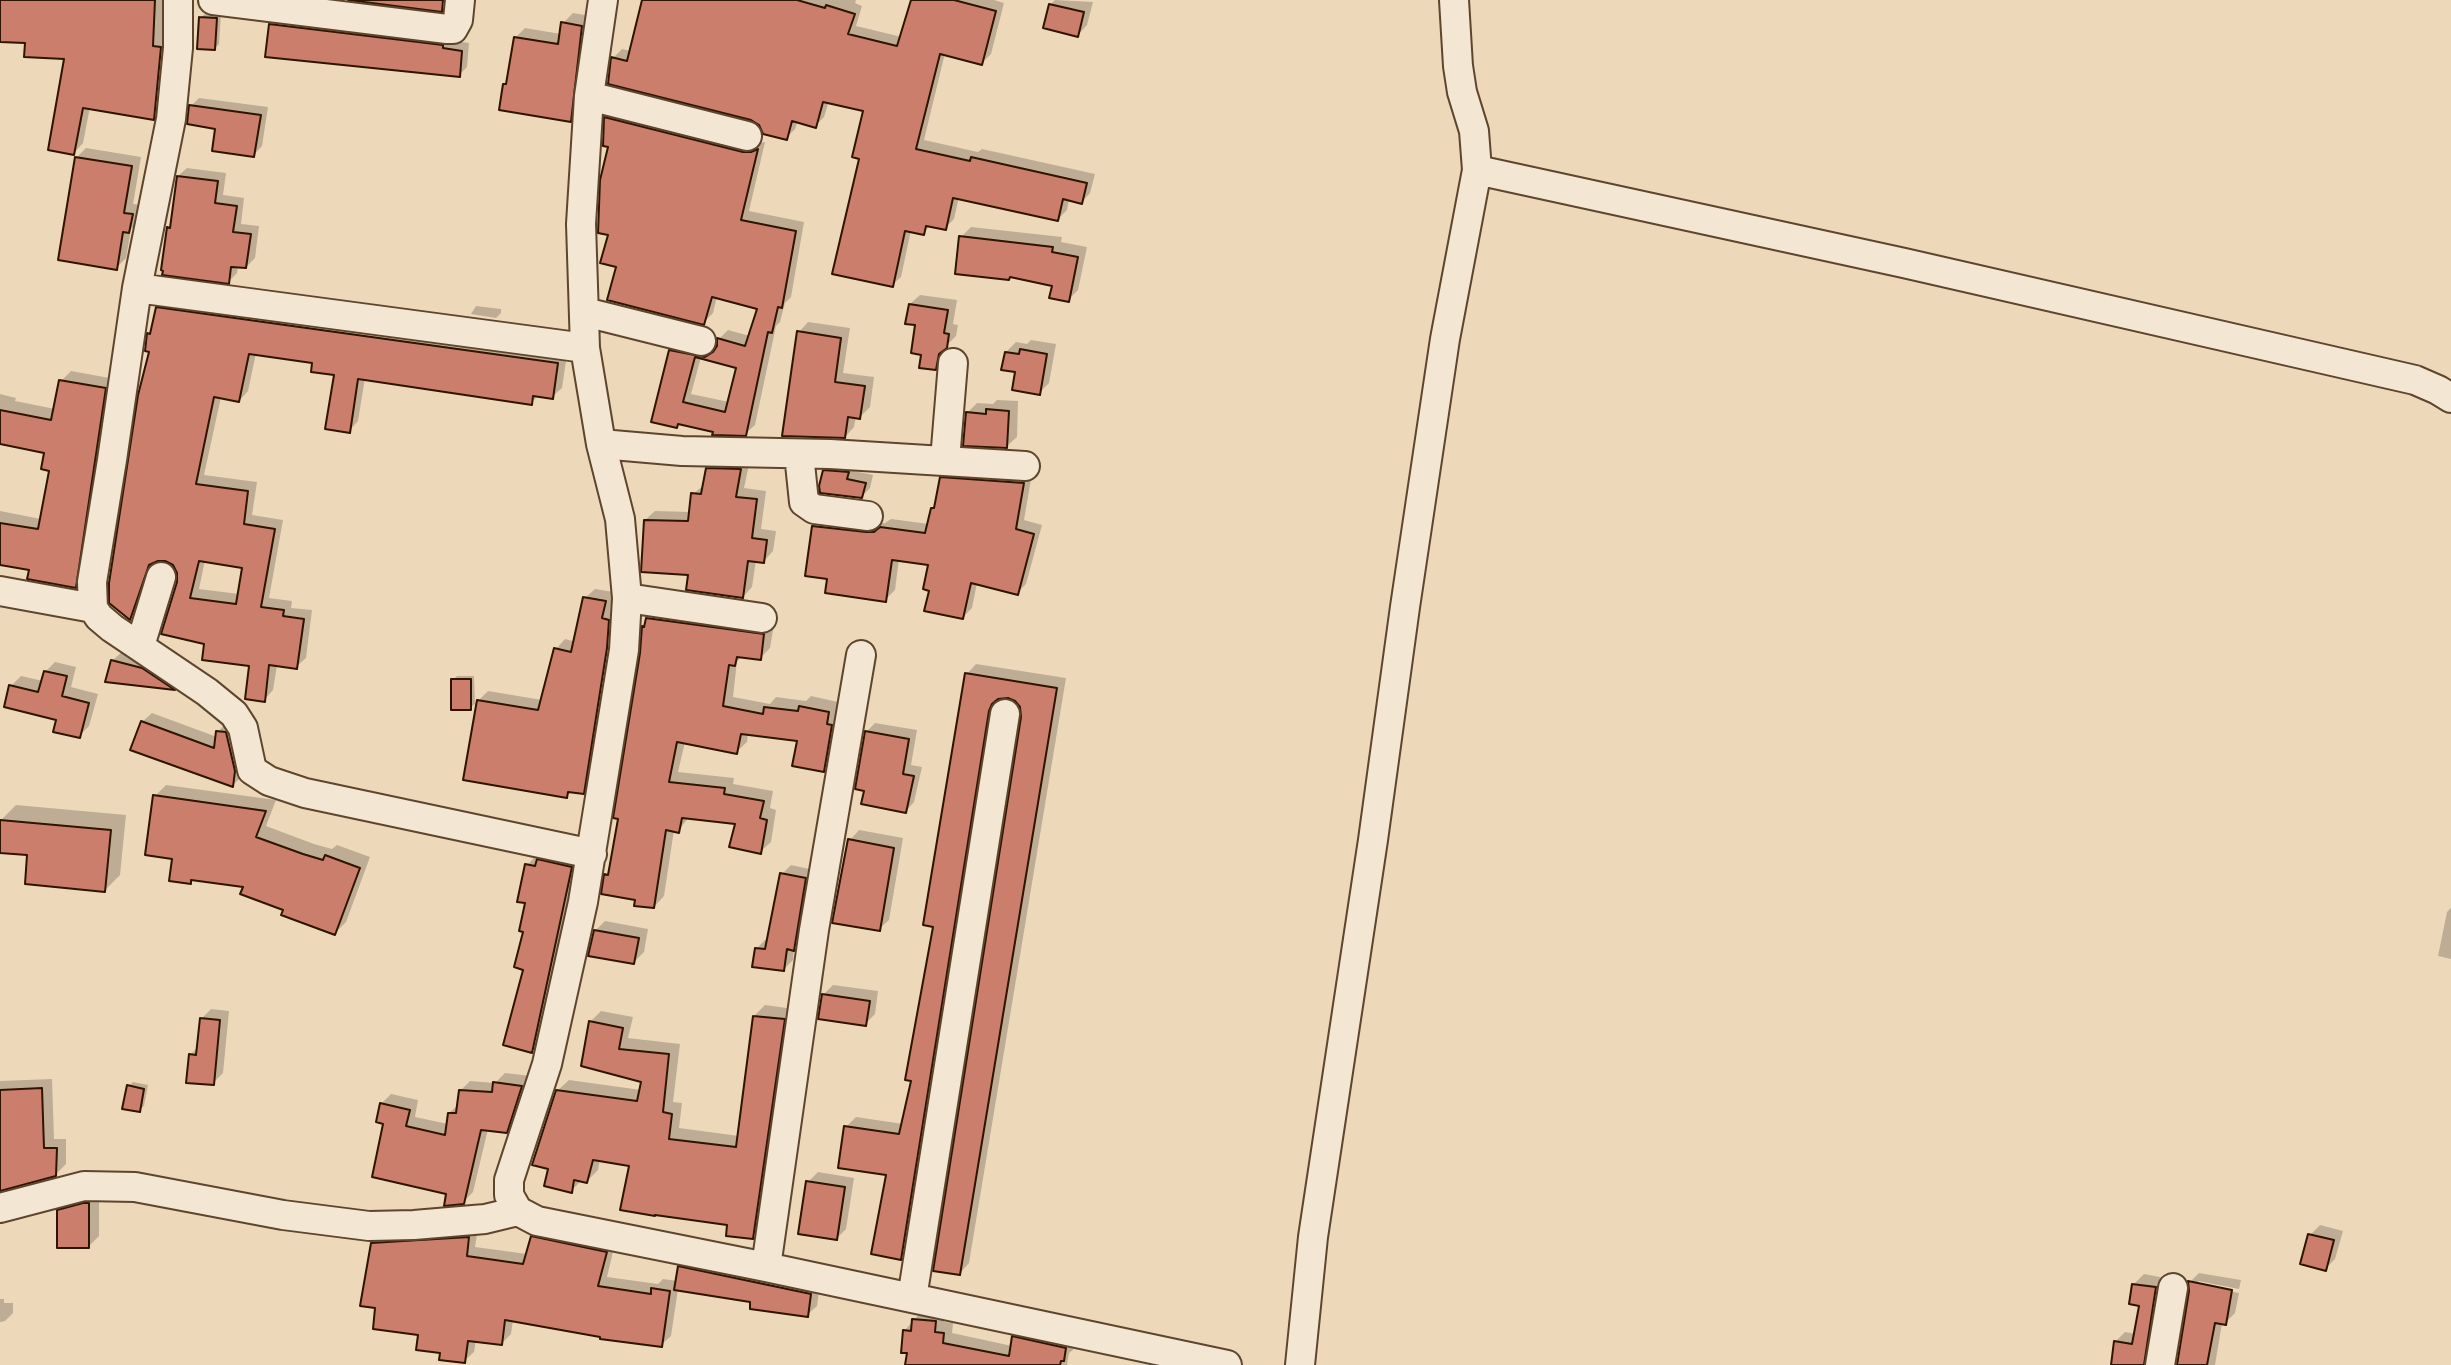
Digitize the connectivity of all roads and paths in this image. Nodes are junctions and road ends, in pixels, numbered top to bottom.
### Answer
1 (178, 0) edge
2 (213, 0) edge
3 (460, 0) edge
4 (603, 0) edge
5 (1454, 0) edge
6 (589, 96) junction
7 (747, 136) dead end
8 (1477, 170) junction
9 (137, 288) junction
10 (585, 312) junction
11 (701, 341) dead end
12 (585, 348) junction
13 (953, 363) dead end
14 (2451, 398) edge
15 (601, 444) junction
16 (799, 454) junction
17 (945, 460) junction
18 (1025, 466) dead end
19 (869, 516) dead end
20 (161, 577) dead end
21 (0, 591) edge
22 (627, 598) junction
23 (93, 608) junction
24 (762, 618) dead end
25 (140, 646) junction
26 (861, 655) dead end
27 (1005, 714) dead end
28 (592, 854) junction
29 (0, 1208) edge
30 (518, 1211) junction
31 (766, 1267) junction
32 (2173, 1288) dead end
33 (912, 1298) junction
34 (1227, 1365) edge
35 (1300, 1365) edge
36 (2160, 1365) edge

1 - 9 street
2 - 3 street
4 - 6 street
5 - 8 street
6 - 7 street
6 - 10 street
8 - 14 street
8 - 35 street
9 - 12 street
9 - 23 street
10 - 11 street
10 - 12 street
12 - 15 street
13 - 17 street
15 - 16 street
15 - 22 street
16 - 17 street
16 - 19 street
17 - 18 street
20 - 25 street
21 - 23 street
22 - 24 street
22 - 28 street
23 - 25 street
25 - 28 street
26 - 31 street
27 - 33 street
28 - 30 street
29 - 30 street
30 - 31 street
31 - 33 street
32 - 36 street
33 - 34 street

